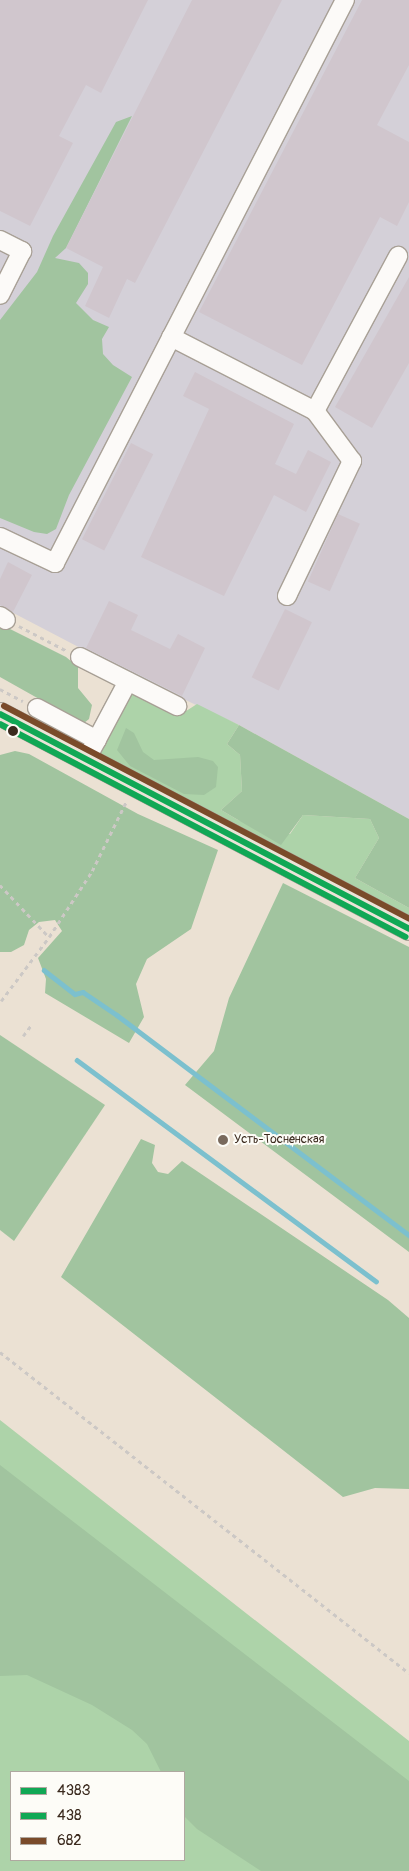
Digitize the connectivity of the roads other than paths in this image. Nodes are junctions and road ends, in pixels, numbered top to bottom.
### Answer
1 (345, 0) edge
2 (0, 240) edge
3 (398, 256) dead end
4 (0, 295) edge
5 (171, 337) junction
6 (315, 411) junction
7 (0, 537) edge
8 (287, 596) dead end
9 (80, 657) road end
10 (128, 681) junction
11 (177, 706) dead end
12 (38, 708) road end
13 (0, 714) edge
14 (97, 740) junction
15 (86, 760) junction
16 (409, 929) edge

1 - 5 lane
2 - 4 lane
3 - 6 lane
5 - 6 lane
5 - 7 lane
6 - 8 lane
9 - 10 lane
10 - 11 lane
10 - 14 lane
12 - 14 lane
13 - 15 main road
14 - 15 lane
15 - 16 main road

